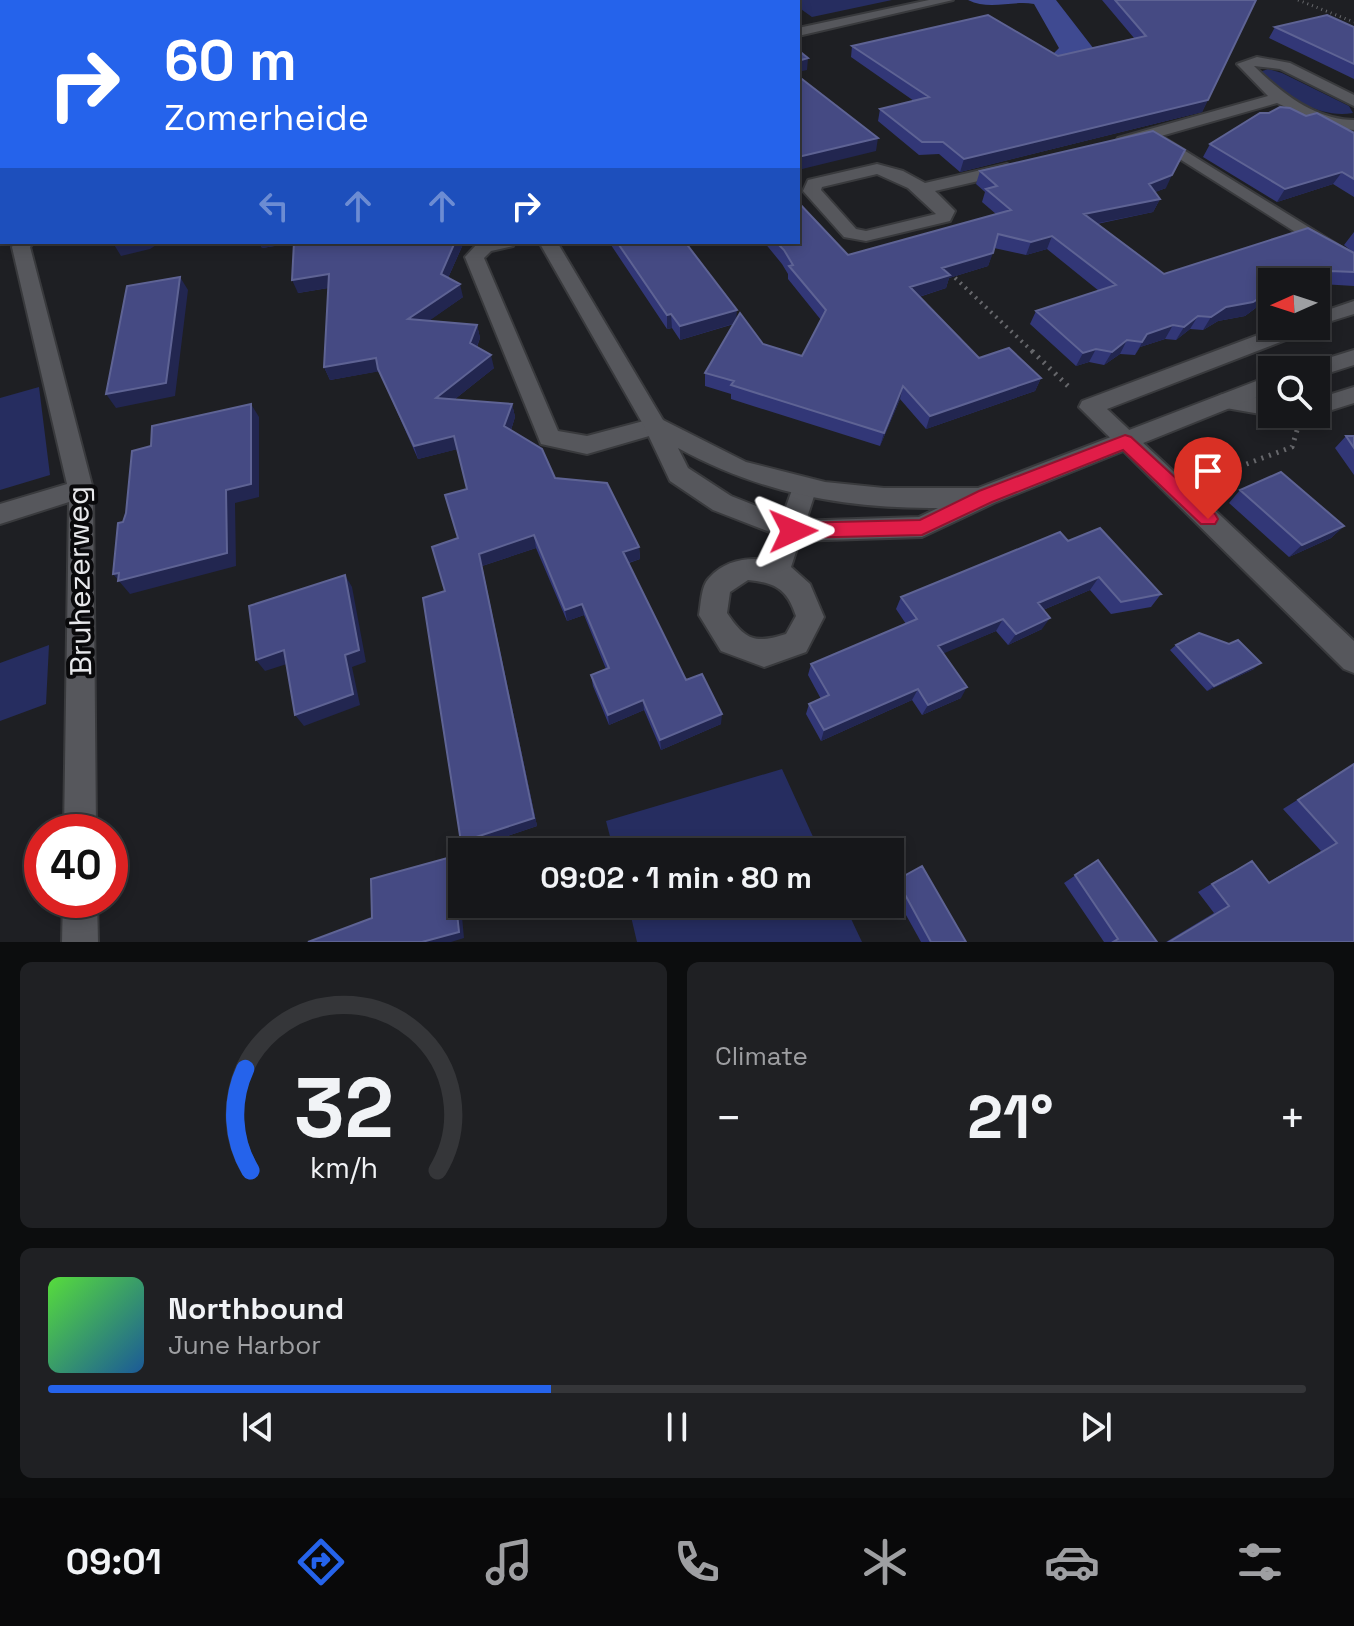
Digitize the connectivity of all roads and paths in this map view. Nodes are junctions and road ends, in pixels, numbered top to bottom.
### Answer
1 (947, 0) edge
2 (1298, 0) edge
3 (1354, 22) edge
4 (800, 32) edge
5 (1278, 98) junction
6 (1354, 101) edge
7 (1354, 125) edge
8 (1150, 135) junction
9 (1105, 146) edge
10 (1029, 164) edge
11 (923, 189) junction
12 (23, 244) edge
13 (498, 244) edge
14 (549, 244) edge
15 (1354, 263) edge
16 (947, 270) edge
17 (1354, 307) edge
18 (1330, 316) edge
19 (1330, 324) edge
20 (1354, 327) edge
21 (1266, 340) edge
22 (1354, 357) edge
23 (1330, 365) edge
24 (1258, 389) edge
25 (1354, 395) edge
26 (1228, 401) junction
27 (1330, 403) edge
28 (1258, 406) edge
29 (1090, 407) junction
30 (655, 426) junction
31 (1298, 428) edge
32 (1125, 442) junction
33 (81, 489) junction
34 (804, 490) junction
35 (1177, 490) junction
36 (985, 496) junction
37 (0, 514) edge
38 (793, 531) junction
39 (777, 571) dead end
40 (1354, 660) edge
41 (80, 814) edge
42 (80, 918) edge
43 (80, 942) edge

1 - 4 street
2 - 3 path
5 - 6 street
5 - 7 street
5 - 8 street
8 - 9 street
8 - 15 street
10 - 11 street
11 - 11 street
12 - 33 street, Bruhezerweg
13 - 30 street
14 - 30 street
16 - 29 path
17 - 18 street
19 - 20 street
21 - 29 street
22 - 23 street
24 - 26 street
25 - 27 street
26 - 28 street
26 - 32 street
29 - 32 street
30 - 34 street
30 - 38 street
31 - 35 path
32 - 35 street
32 - 36 street
33 - 37 street
33 - 41 street, Bruhezerweg
34 - 36 street
34 - 38 street
35 - 40 street
36 - 38 street
38 - 39 street
42 - 43 street

